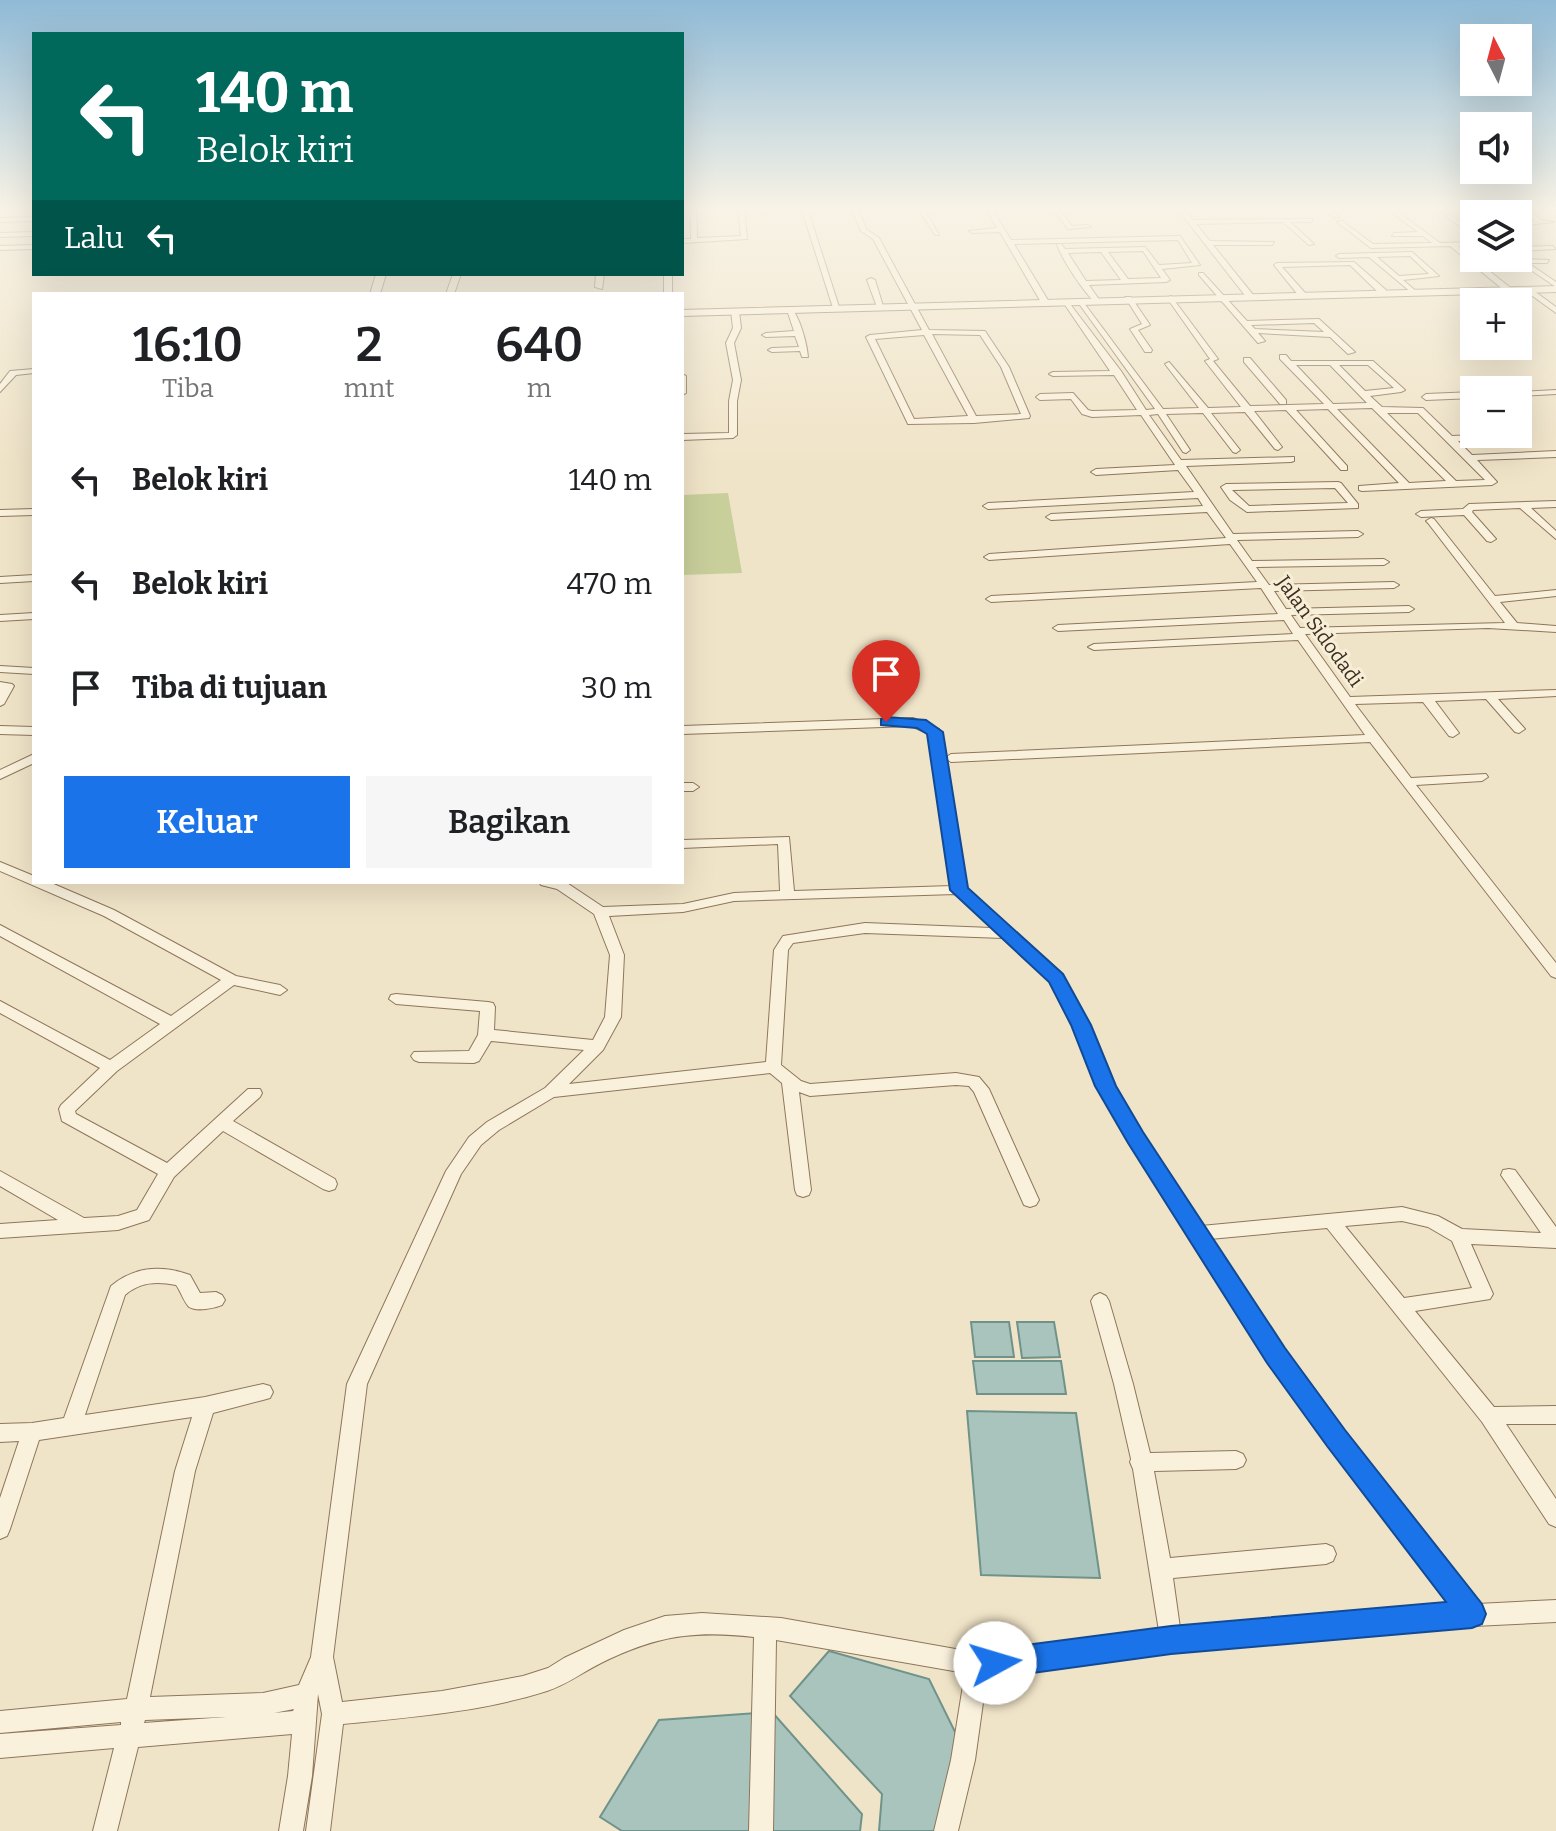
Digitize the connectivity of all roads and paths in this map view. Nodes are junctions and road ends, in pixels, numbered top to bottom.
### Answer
1 (832, 292) edge
2 (876, 292) edge
3 (906, 292) edge
4 (1040, 292) edge
5 (1090, 292) edge
6 (1217, 292) edge
7 (1247, 292) edge
8 (1365, 292) edge
9 (1533, 292) edge
10 (1302, 294) joint
11 (1250, 296) junction
12 (1221, 297) junction
13 (1171, 298) junction
14 (1128, 299) junction
15 (1081, 301) junction
16 (1096, 301) junction
17 (1045, 302) junction
18 (1067, 302) junction
19 (914, 306) junction
20 (881, 307) junction
21 (837, 308) junction
22 (791, 310) junction
23 (735, 311) junction
24 (1556, 311) edge
25 (684, 313) edge
26 (1245, 323) junction
27 (1253, 331) junction
28 (929, 332) junction
29 (800, 333) junction
30 (766, 335) dead end
31 (1333, 336) junction
32 (1261, 341) dead end
33 (1311, 344) dead end
34 (772, 350) dead end
35 (1148, 350) dead end
36 (1351, 352) dead end
37 (1247, 360) dead end
38 (1331, 362) junction
39 (1169, 364) dead end
40 (32, 372) edge
41 (1118, 373) junction
42 (1053, 374) dead end
43 (0, 390) edge
44 (1556, 392) edge
45 (1532, 393) edge
46 (1460, 396) edge
47 (1040, 397) dead end
48 (1426, 397) dead end
49 (1371, 402) junction
50 (1328, 404) junction
51 (1286, 405) junction
52 (1246, 406) junction
53 (1202, 407) junction
54 (1160, 408) junction
55 (1140, 409) junction
56 (974, 420) junction
57 (684, 437) edge
58 (1449, 439) junction
59 (1460, 439) edge
60 (1278, 447) dead end
61 (1186, 450) dead end
62 (1236, 450) dead end
63 (1556, 454) edge
64 (1470, 458) junction
65 (1291, 459) dead end
66 (1181, 465) junction
67 (1344, 468) dead end
68 (1096, 472) dead end
69 (1453, 483) junction
70 (1406, 485) junction
71 (1362, 488) dead end
72 (1233, 498) junction
73 (1204, 501) junction
74 (1556, 504) edge
75 (1523, 505) junction
76 (988, 506) dead end
77 (32, 512) edge
78 (1467, 512) junction
79 (0, 513) edge
80 (1051, 517) dead end
81 (1358, 534) dead end
82 (1556, 536) edge
83 (1232, 539) junction
84 (1491, 539) dead end
85 (989, 557) dead end
86 (1384, 562) dead end
87 (1248, 564) junction
88 (32, 578) edge
89 (0, 580) edge
90 (1394, 585) dead end
91 (1265, 587) junction
92 (1556, 593) edge
93 (991, 599) dead end
94 (1495, 599) junction
95 (1409, 609) dead end
96 (1284, 615) junction
97 (32, 616) edge
98 (0, 618) edge
99 (32, 624) edge
100 (0, 625) edge
101 (1058, 628) dead end
102 (1515, 628) junction
103 (1556, 629) edge
104 (1298, 634) junction
105 (1094, 647) dead end
106 (0, 669) edge
107 (32, 671) edge
108 (0, 685) edge
109 (1555, 694) edge
110 (1489, 696) junction
111 (1427, 699) junction
112 (1349, 701) junction
113 (0, 702) edge
114 (1519, 729) dead end
115 (0, 730) edge
116 (684, 730) edge
117 (32, 731) edge
118 (1453, 733) dead end
119 (1373, 738) junction
120 (951, 758) dead end
121 (32, 759) edge
122 (0, 775) edge
123 (1482, 777) dead end
124 (1407, 782) junction
125 (684, 844) edge
126 (0, 866) edge
127 (32, 879) edge
128 (43, 884) edge
129 (554, 884) edge
130 (959, 890) junction
131 (787, 894) junction
132 (600, 912) junction
133 (0, 930) edge
134 (1006, 933) junction
135 (1556, 973) edge
136 (232, 980) junction
137 (280, 990) dead end
138 (396, 999) dead end
139 (0, 1006) edge
140 (171, 1023) junction
141 (486, 1035) junction
142 (598, 1046) junction
143 (419, 1056) dead end
144 (111, 1067) junction
145 (773, 1067) junction
146 (789, 1079) junction
147 (551, 1092) junction
148 (254, 1093) dead end
149 (223, 1123) junction
150 (168, 1172) junction
151 (1509, 1175) dead end
152 (0, 1178) edge
153 (329, 1184) dead end
154 (803, 1190) dead end
155 (1030, 1200) dead end
156 (1332, 1222) junction
157 (83, 1226) junction
158 (0, 1231) edge
159 (1196, 1233) junction
160 (1459, 1236) junction
161 (1556, 1241) edge
162 (216, 1300) dead end
163 (1100, 1301) dead end
164 (1399, 1306) junction
165 (263, 1392) dead end
166 (205, 1406) junction
167 (1556, 1415) edge
168 (1489, 1416) junction
169 (72, 1424) junction
170 (32, 1432) junction
171 (0, 1433) edge
172 (1236, 1460) dead end
173 (1140, 1462) junction
174 (1556, 1517) edge
175 (0, 1529) edge
176 (1326, 1554) dead end
177 (1162, 1569) junction
178 (1556, 1611) edge
179 (1472, 1614) junction
180 (765, 1628) junction
181 (1171, 1640) junction
182 (322, 1657) junction
183 (978, 1664) junction
184 (306, 1695) junction
185 (136, 1709) junction
186 (333, 1714) junction
187 (0, 1722) edge
188 (304, 1722) junction
189 (129, 1736) junction
190 (0, 1746) edge
191 (105, 1831) edge
192 (291, 1831) edge
193 (318, 1831) edge
194 (761, 1831) edge
195 (946, 1831) edge

1 - 21 street
2 - 20 street
3 - 19 street
4 - 17 street
5 - 16 street
6 - 12 street
7 - 11 street
8 - 10 street
9 - 24 street
10 - 11 street
11 - 12 street
12 - 13 street
12 - 26 street
13 - 14 street
13 - 52 street
14 - 16 street
14 - 35 street
15 - 16 street
15 - 18 street
15 - 54 street
17 - 18 street
17 - 19 street
18 - 41 street, Jalan Sidodadi
19 - 20 street
19 - 28 street
20 - 21 street
21 - 22 street
22 - 23 street
22 - 29 street
23 - 25 street
23 - 57 street
26 - 27 street
26 - 31 street
27 - 31 street
27 - 32 street
28 - 56 street
28 - 56 street
28 - 56 street
29 - 30 street
29 - 34 street
31 - 33 street
31 - 36 street
37 - 51 street
38 - 49 street
38 - 49 street
38 - 50 street
39 - 53 street
40 - 43 street
41 - 42 street
41 - 55 street, Jalan Sidodadi
44 - 45 street
46 - 48 street
47 - 55 street
49 - 50 street
49 - 58 street
49 - 69 street
50 - 51 street
50 - 70 street
51 - 52 street
51 - 67 street
52 - 53 street
52 - 60 street
53 - 54 street
53 - 62 street
54 - 55 street
54 - 61 street
55 - 66 street, Jalan Sidodadi
58 - 59 street
58 - 64 street
63 - 64 street
64 - 69 street
65 - 66 street
66 - 68 street
66 - 73 street, Jalan Sidodadi
69 - 70 street
70 - 71 street
72 - 72 street
72 - 73 street
73 - 76 street
73 - 80 street
73 - 83 street, Jalan Sidodadi
74 - 75 street
75 - 78 street
75 - 82 street
77 - 79 street
78 - 84 street
78 - 94 street
81 - 83 street
83 - 85 street
83 - 87 street, Jalan Sidodadi
86 - 87 street
87 - 91 street, Jalan Sidodadi
88 - 89 street
90 - 91 street
91 - 93 street
91 - 96 street, Jalan Sidodadi
92 - 94 street
94 - 102 street
95 - 96 street
96 - 101 street
96 - 104 street, Jalan Sidodadi
97 - 98 street
99 - 100 street
102 - 103 street
102 - 104 street
104 - 105 street
104 - 112 street, Jalan Sidodadi
106 - 107 street
108 - 113 street
109 - 110 street
110 - 111 street
110 - 114 street
111 - 112 street
111 - 118 street
112 - 119 street, Jalan Sidodadi
115 - 117 street
116 - 130 street
119 - 120 street
119 - 124 street, Jalan Sidodadi
121 - 122 street
123 - 124 street
124 - 135 street, Jalan Sidodadi
125 - 131 street
126 - 127 street
128 - 136 street
129 - 132 street
130 - 131 street
130 - 134 street
131 - 132 street
132 - 142 street
133 - 140 street
134 - 145 street
134 - 159 street
136 - 137 street
136 - 140 street
138 - 141 street
139 - 144 street
140 - 144 street
141 - 142 street
141 - 143 street
142 - 147 street
144 - 150 street
145 - 146 street
145 - 147 street
146 - 154 street
146 - 155 street
147 - 182 street
148 - 149 street
149 - 150 street
149 - 153 street
150 - 157 street
151 - 161 street
152 - 157 street
156 - 159 street
156 - 160 street
156 - 164 street
157 - 158 street
159 - 179 street
160 - 161 street
160 - 164 street
162 - 169 street
163 - 173 street
164 - 168 street
165 - 166 street
166 - 169 street
166 - 185 street
167 - 168 street
168 - 174 street
169 - 170 street
170 - 171 street
170 - 175 street
172 - 173 street
173 - 177 street
176 - 177 street
177 - 181 street
178 - 179 street
179 - 181 street
180 - 183 street
180 - 186 street
180 - 194 street
181 - 183 street
182 - 184 street
182 - 186 street
183 - 195 street
184 - 185 street
184 - 188 street
185 - 187 street
185 - 189 street
186 - 193 street
188 - 189 street
188 - 192 street
189 - 190 street
189 - 191 street

